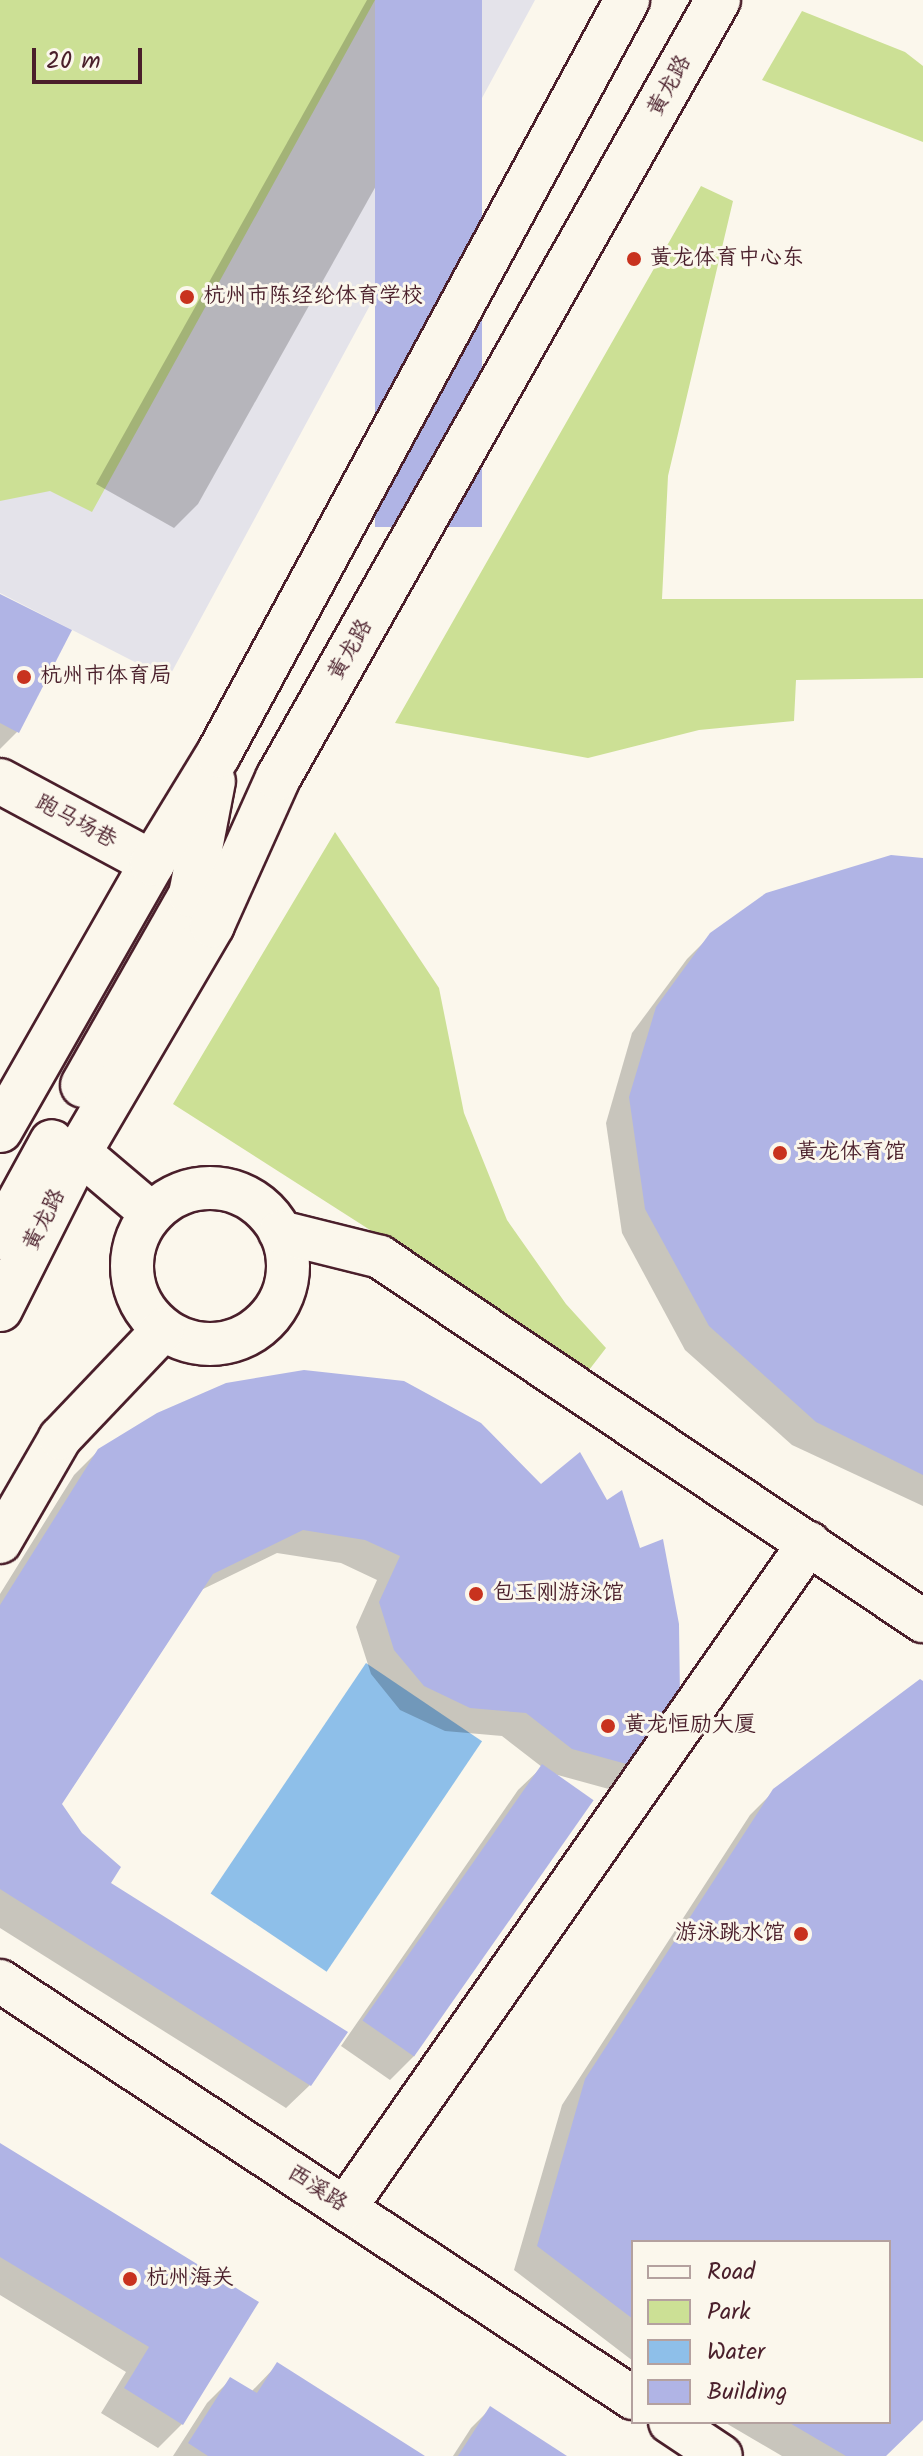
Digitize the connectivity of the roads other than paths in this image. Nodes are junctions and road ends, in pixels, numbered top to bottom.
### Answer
1 (627, 0) edge
2 (710, 7) edge
3 (218, 755) junction
4 (0, 781) edge
5 (152, 863) junction
6 (0, 1130) edge
7 (79, 1152) junction
8 (151, 1213) junction
9 (280, 1232) junction
10 (0, 1237) edge
11 (0, 1309) edge
12 (163, 1330) junction
13 (0, 1542) edge
14 (809, 1543) junction
15 (923, 1621) edge
16 (0, 1981) edge
17 (345, 2208) junction
18 (631, 2397) edge
19 (673, 2424) edge
20 (721, 2456) edge

1 - 3 main road
2 - 7 main road, 黄龙路
3 - 5 main road
3 - 10 main road
4 - 5 main road, 跑马场巷
5 - 6 main road
7 - 8 street
7 - 11 main road, 黄龙路
8 - 9 street
8 - 12 street
9 - 12 street
9 - 14 street
12 - 13 street
14 - 15 street
14 - 17 street
16 - 17 street, 西溪路
17 - 18 street, 西溪路
19 - 20 street

